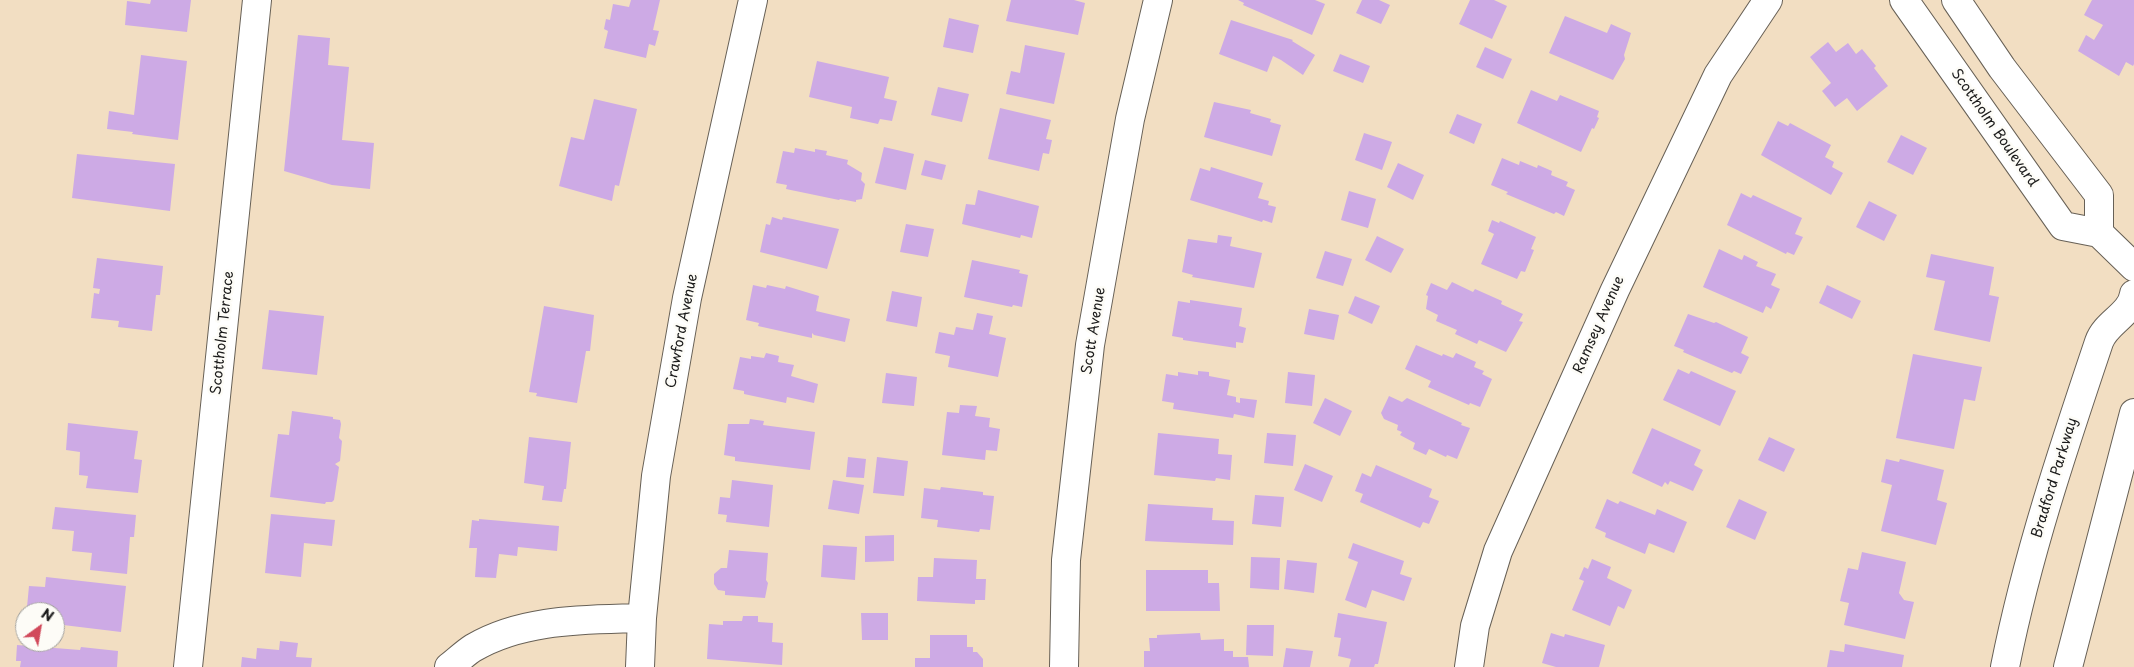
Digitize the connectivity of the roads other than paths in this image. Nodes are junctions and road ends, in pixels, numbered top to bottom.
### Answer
1 (258, 0) edge
2 (752, 0) edge
3 (1158, 0) edge
4 (1768, 0) edge
5 (1904, 0) edge
6 (1956, 0) edge
7 (2099, 233) junction
8 (2134, 268) edge
9 (2133, 301) edge
10 (2134, 413) edge
11 (642, 618) junction
12 (188, 667) edge
13 (449, 667) edge
14 (640, 667) edge
15 (1064, 667) edge
16 (1470, 667) edge
17 (2005, 667) edge
18 (2068, 667) edge

1 - 12 street, Scottholm Terrace
2 - 11 street, Crawford Avenue
3 - 15 street, Scott Avenue
4 - 16 street, Ramsey Avenue
5 - 7 street, Scottholm Boulevard
6 - 7 street
7 - 8 street
9 - 17 street, Bradford Parkway
10 - 18 street
11 - 13 street
11 - 14 street, Crawford Avenue

